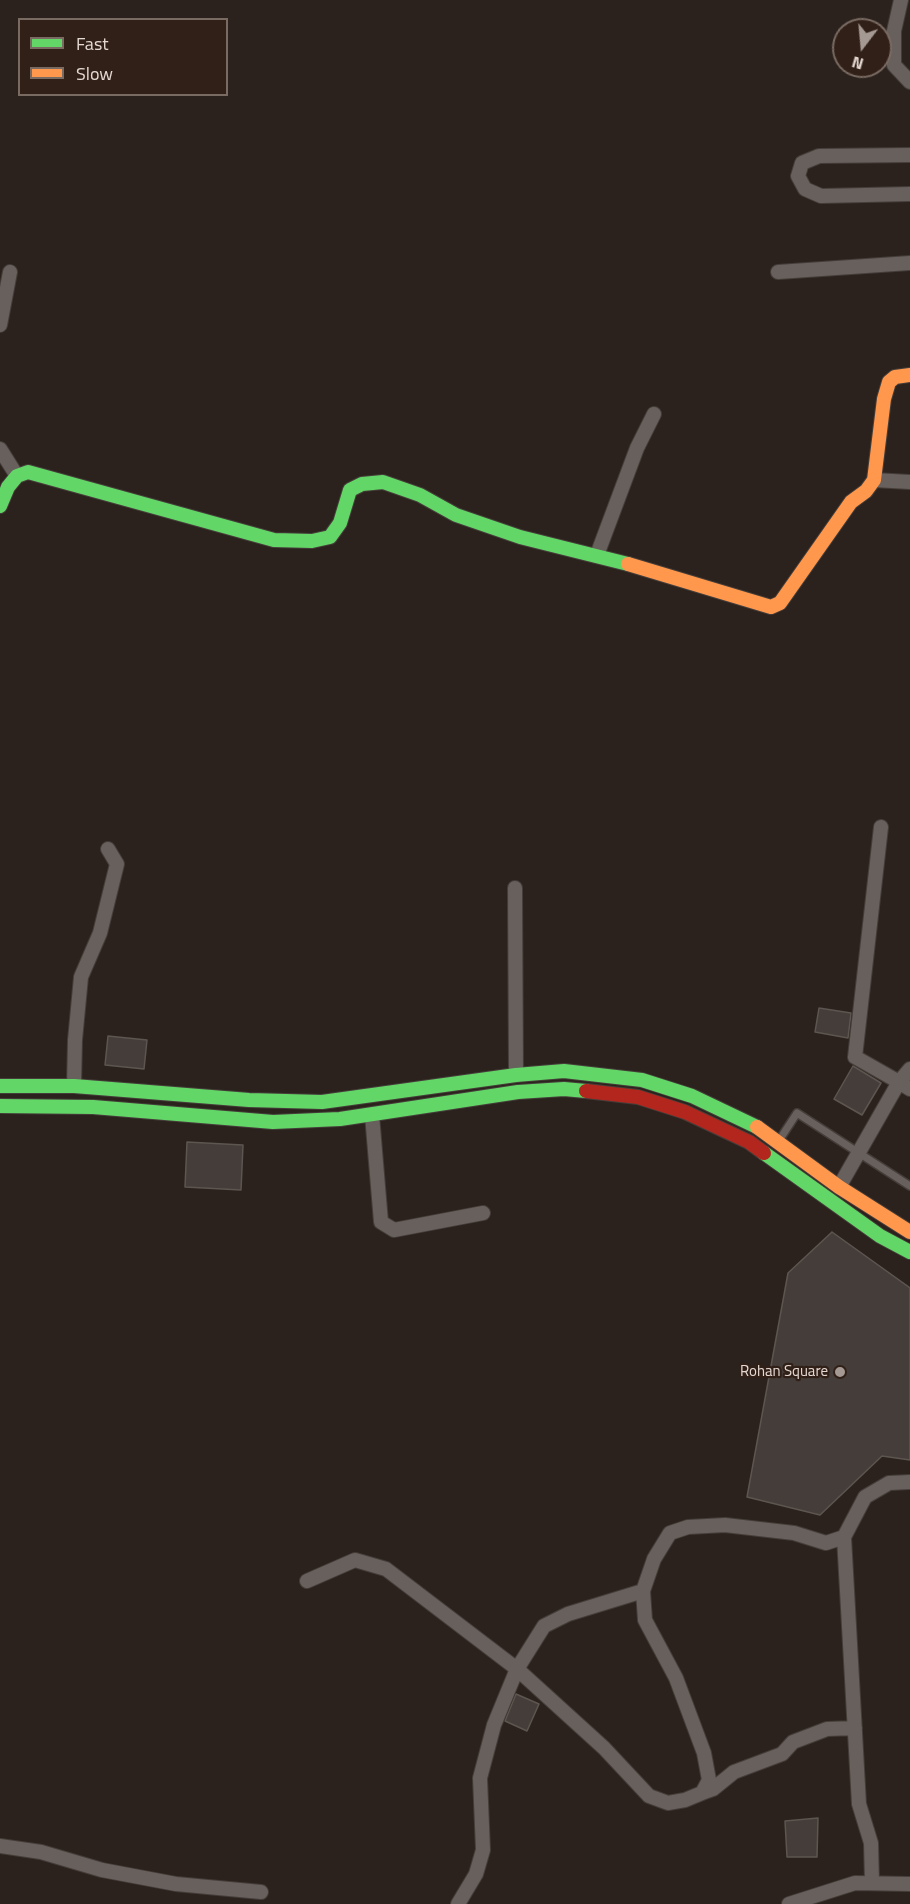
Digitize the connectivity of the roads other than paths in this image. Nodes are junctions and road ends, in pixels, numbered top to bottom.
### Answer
1 (900, 0) edge
2 (910, 82) edge
3 (910, 154) edge
4 (910, 194) edge
5 (910, 263) edge
6 (10, 272) dead end
7 (778, 272) dead end
8 (0, 325) edge
9 (910, 375) edge
10 (654, 414) dead end
11 (0, 449) edge
12 (17, 476) junction
13 (874, 480) junction
14 (910, 482) edge
15 (0, 506) edge
16 (597, 555) junction
17 (881, 827) dead end
18 (108, 849) dead end
19 (515, 888) dead end
20 (910, 1069) edge
21 (516, 1075) junction
22 (0, 1086) edge
23 (74, 1086) junction
24 (905, 1086) edge
25 (0, 1106) edge
26 (372, 1115) junction
27 (779, 1140) junction
28 (858, 1151) junction
29 (910, 1186) edge
30 (839, 1187) junction
31 (483, 1213) dead end
32 (910, 1232) edge
33 (910, 1252) edge
34 (910, 1482) edge
35 (844, 1537) junction
36 (307, 1581) dead end
37 (643, 1591) junction
38 (517, 1669) junction
39 (855, 1728) junction
40 (702, 1793) junction
41 (0, 1846) edge
42 (872, 1883) junction
43 (910, 1884) edge
44 (261, 1892) dead end
45 (459, 1904) edge
46 (789, 1904) edge

1 - 2 street
3 - 4 street
5 - 7 street
6 - 8 street
9 - 13 main road
10 - 16 street
11 - 12 street
12 - 15 main road
12 - 16 main road
13 - 14 street
13 - 16 main road
17 - 24 street
18 - 23 street
19 - 21 street
20 - 24 street
21 - 23 main road
21 - 27 main road
22 - 23 main road
24 - 28 street
25 - 26 main road
26 - 31 street
26 - 33 main road
27 - 28 lane
27 - 30 main road
28 - 29 lane
28 - 30 street
30 - 32 main road
34 - 35 street
35 - 37 street
35 - 39 street
36 - 38 street
37 - 38 street
37 - 40 street
38 - 40 street
38 - 45 street
39 - 40 street
39 - 42 street
41 - 44 street
42 - 43 street
42 - 46 street

